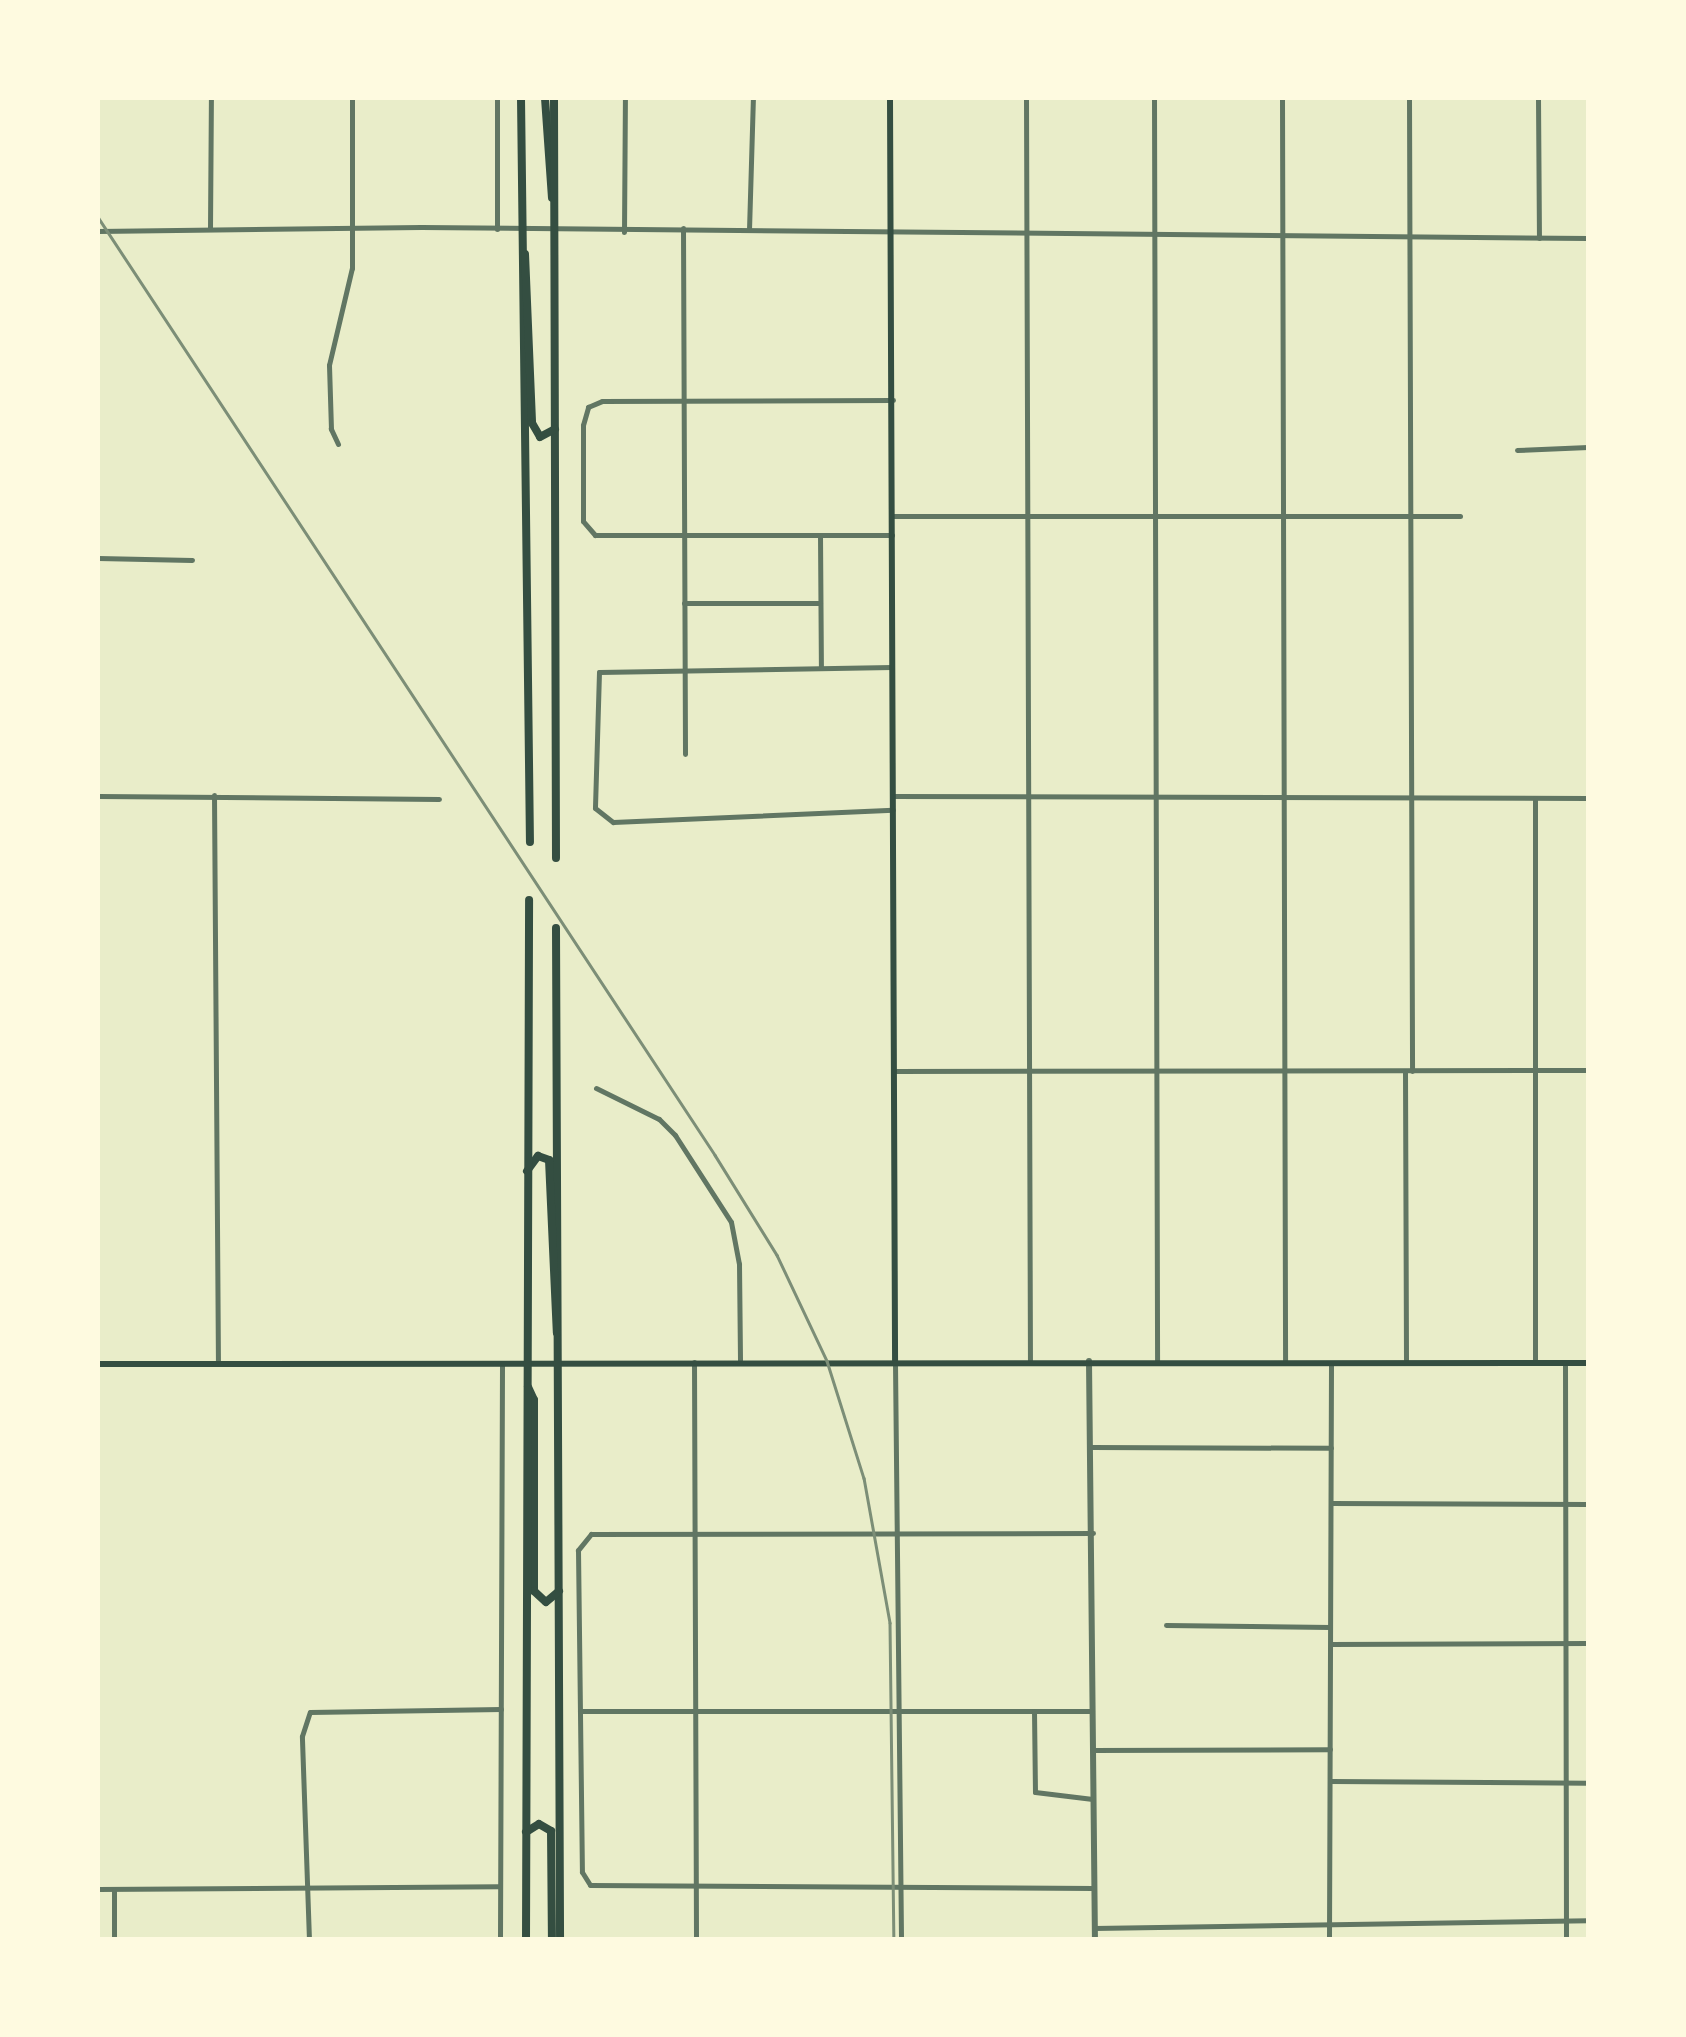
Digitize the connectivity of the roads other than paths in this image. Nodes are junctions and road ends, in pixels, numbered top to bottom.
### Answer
1 (211, 98) edge
2 (352, 98) edge
3 (497, 98) edge
4 (522, 98) edge
5 (546, 98) edge
6 (554, 98) edge
7 (625, 98) edge
8 (753, 98) edge
9 (890, 98) edge
10 (1026, 98) edge
11 (1154, 98) edge
12 (1282, 98) edge
13 (1409, 98) edge
14 (1538, 98) edge
15 (555, 207) junction
16 (352, 228) junction
17 (683, 228) junction
18 (210, 229) junction
19 (497, 230) junction
20 (523, 230) junction
21 (748, 230) junction
22 (98, 231) edge
23 (556, 231) junction
24 (624, 232) junction
25 (892, 233) junction
26 (1026, 234) junction
27 (1155, 235) junction
28 (1283, 236) junction
29 (1410, 236) junction
30 (1539, 238) junction
31 (1588, 238) edge
32 (523, 250) junction
33 (684, 400) junction
34 (893, 400) junction
35 (555, 429) junction
36 (338, 444) dead end
37 (1588, 446) edge
38 (1517, 450) dead end
39 (893, 516) junction
40 (1027, 516) junction
41 (1156, 516) junction
42 (1283, 516) junction
43 (1460, 516) dead end
44 (1410, 517) junction
45 (820, 535) junction
46 (892, 535) junction
47 (684, 536) junction
48 (98, 558) edge
49 (192, 560) dead end
50 (684, 603) junction
51 (820, 603) junction
52 (892, 667) junction
53 (684, 668) junction
54 (821, 668) junction
55 (685, 754) dead end
56 (214, 795) junction
57 (98, 796) edge
58 (892, 796) junction
59 (1026, 797) junction
60 (1156, 797) junction
61 (1283, 798) junction
62 (1410, 798) junction
63 (1535, 798) junction
64 (1588, 798) edge
65 (439, 799) dead end
66 (893, 810) junction
67 (530, 842) dead end
68 (556, 858) dead end
69 (530, 900) dead end
70 (556, 928) dead end
71 (1534, 1070) junction
72 (1588, 1070) edge
73 (895, 1071) junction
74 (1408, 1071) junction
75 (1028, 1072) junction
76 (1157, 1072) junction
77 (1284, 1072) junction
78 (596, 1088) dead end
79 (524, 1180) junction
80 (559, 1339) junction
81 (502, 1361) junction
82 (526, 1361) junction
83 (895, 1361) junction
84 (1089, 1361) junction
85 (1157, 1361) junction
86 (559, 1362) junction
87 (694, 1362) junction
88 (740, 1362) junction
89 (1030, 1362) junction
90 (1285, 1362) junction
91 (218, 1363) junction
92 (1331, 1363) junction
93 (1406, 1363) junction
94 (1535, 1363) junction
95 (1565, 1363) junction
96 (1588, 1363) edge
97 (98, 1364) edge
98 (526, 1385) junction
99 (1092, 1447) junction
100 (1330, 1448) junction
101 (1331, 1503) junction
102 (1566, 1504) junction
103 (1588, 1504) edge
104 (1093, 1532) junction
105 (694, 1534) junction
106 (896, 1534) junction
107 (559, 1592) junction
108 (1166, 1625) dead end
109 (1330, 1627) junction
110 (1566, 1643) junction
111 (1588, 1643) edge
112 (1330, 1644) junction
113 (501, 1708) junction
114 (696, 1710) junction
115 (897, 1710) junction
116 (580, 1711) junction
117 (1034, 1711) junction
118 (1093, 1711) junction
119 (1331, 1749) junction
120 (1093, 1750) junction
121 (1331, 1782) junction
122 (1566, 1783) junction
123 (1588, 1783) edge
124 (1093, 1799) junction
125 (526, 1832) junction
126 (500, 1886) junction
127 (303, 1887) junction
128 (900, 1887) junction
129 (696, 1888) junction
130 (1090, 1888) junction
131 (98, 1890) edge
132 (114, 1890) junction
133 (1566, 1920) junction
134 (1588, 1920) edge
135 (1094, 1928) junction
136 (1329, 1928) junction
137 (114, 1940) edge
138 (309, 1940) edge
139 (500, 1940) edge
140 (526, 1940) edge
141 (556, 1940) edge
142 (696, 1940) edge
143 (900, 1940) edge
144 (1094, 1940) edge
145 (1330, 1940) edge
146 (1566, 1940) edge

1 - 18 street
2 - 16 street
3 - 19 street
4 - 20 highway
5 - 15 highway
6 - 15 highway
7 - 24 street
8 - 21 street
9 - 25 main road
10 - 26 street
11 - 27 street
12 - 28 street
13 - 29 street
14 - 30 street
15 - 23 highway
16 - 18 street
16 - 19 street
16 - 36 street
17 - 21 street
17 - 24 street
17 - 33 street
18 - 22 street
19 - 20 street
20 - 23 street
20 - 32 highway
21 - 25 street
23 - 24 street
23 - 35 highway
25 - 26 street
25 - 34 main road
26 - 27 street
26 - 40 street
27 - 28 street
27 - 41 street
28 - 29 street
28 - 42 street
29 - 30 street
29 - 44 street
30 - 31 street
32 - 35 highway
32 - 67 highway
33 - 34 street
33 - 47 street
33 - 47 street
34 - 39 main road
35 - 68 highway
37 - 38 street
39 - 40 street
39 - 46 main road
40 - 41 street
40 - 59 street
41 - 42 street
41 - 60 street
42 - 44 street
42 - 61 street
43 - 44 street
44 - 62 street
45 - 46 street
45 - 47 street
45 - 51 street
46 - 52 main road
47 - 50 street
48 - 49 street
50 - 51 street
50 - 53 street
51 - 54 street
52 - 54 street
52 - 58 main road
53 - 54 street
53 - 55 street
53 - 66 street
56 - 57 street
56 - 65 street
56 - 91 street
58 - 59 street
58 - 66 main road
59 - 60 street
59 - 75 street
60 - 61 street
60 - 76 street
61 - 62 street
61 - 77 street
62 - 63 street
62 - 74 street
63 - 64 street
63 - 71 street
66 - 73 main road
69 - 79 highway
70 - 80 highway
71 - 72 street
71 - 74 street
71 - 94 street
73 - 75 street
73 - 83 main road
74 - 77 street
74 - 93 street
75 - 76 street
75 - 89 street
76 - 77 street
76 - 85 street
77 - 90 street
78 - 88 street
79 - 80 highway
79 - 82 highway
80 - 86 highway
81 - 82 main road
81 - 91 main road
81 - 113 street
82 - 86 main road
82 - 98 highway
83 - 88 main road
83 - 89 main road
83 - 106 street
84 - 85 main road
84 - 89 main road
84 - 99 street
85 - 90 main road
86 - 87 main road
86 - 107 highway
87 - 88 main road
87 - 105 street
90 - 92 main road
91 - 97 main road
92 - 93 main road
92 - 100 street
93 - 94 main road
94 - 95 main road
95 - 96 main road
95 - 102 street
98 - 107 highway
98 - 125 highway
99 - 100 street
99 - 104 street
100 - 101 street
101 - 102 street
101 - 109 street
102 - 103 street
102 - 110 street
104 - 106 street
104 - 118 street
105 - 106 street
105 - 114 street
105 - 116 street
106 - 115 street
107 - 141 highway
108 - 109 street
109 - 112 street
110 - 111 street
110 - 112 street
110 - 122 street
112 - 119 street
113 - 126 street
113 - 127 street
114 - 115 street
114 - 116 street
114 - 129 street
115 - 117 street
115 - 128 street
116 - 129 street
117 - 118 street
117 - 124 street
118 - 120 street
119 - 120 street
119 - 121 street
120 - 124 street
121 - 122 street
121 - 136 street
122 - 123 street
122 - 133 street
124 - 130 street
125 - 140 highway
125 - 141 highway
126 - 127 street
126 - 139 street
127 - 132 street
127 - 138 street
128 - 129 street
128 - 130 street
128 - 143 street
129 - 142 street
130 - 135 street
131 - 132 street
132 - 137 street
133 - 134 street
133 - 136 street
133 - 146 street
135 - 136 street
135 - 144 street
136 - 145 street

